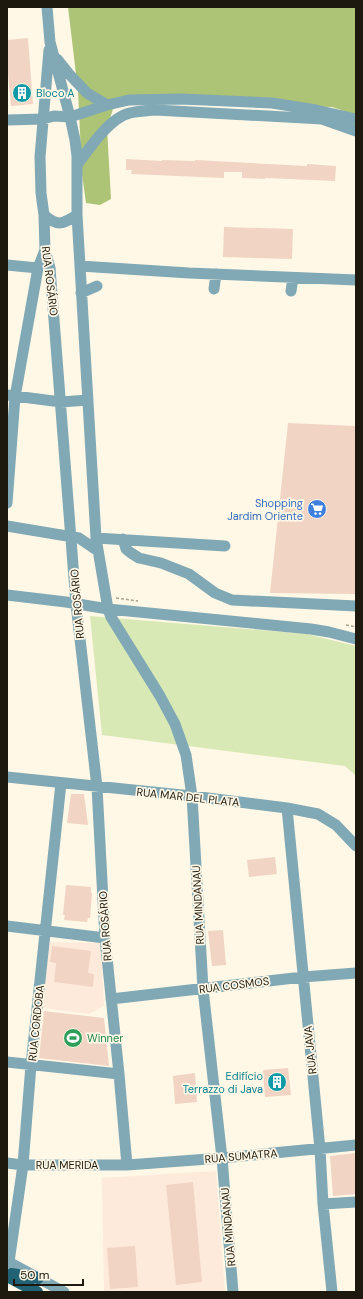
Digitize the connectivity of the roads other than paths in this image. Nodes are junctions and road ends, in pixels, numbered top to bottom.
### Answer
1 (47, 7) edge
2 (50, 42) junction
3 (53, 54) junction
4 (107, 105) junction
5 (70, 117) junction
6 (43, 119) junction
7 (356, 119) edge
8 (7, 120) edge
9 (356, 131) edge
10 (77, 165) junction
11 (44, 215) junction
12 (77, 215) junction
13 (45, 250) junction
14 (7, 265) edge
15 (80, 266) junction
16 (38, 268) junction
17 (216, 274) junction
18 (293, 278) junction
19 (356, 280) edge
20 (96, 286) dead end
21 (214, 289) dead end
22 (291, 291) dead end
23 (81, 293) junction
24 (11, 396) edge
25 (88, 400) junction
26 (61, 402) junction
27 (7, 503) edge
28 (7, 526) edge
29 (71, 536) junction
30 (96, 538) junction
31 (123, 539) junction
32 (225, 546) dead end
33 (98, 551) junction
34 (7, 595) edge
35 (76, 604) junction
36 (356, 606) edge
37 (108, 609) junction
38 (356, 639) edge
39 (7, 777) edge
40 (61, 783) junction
41 (97, 787) junction
42 (192, 796) junction
43 (287, 808) junction
44 (356, 846) edge
45 (7, 926) edge
46 (45, 931) junction
47 (105, 938) junction
48 (356, 973) edge
49 (303, 977) junction
50 (203, 989) junction
51 (111, 999) junction
52 (7, 1062) edge
53 (31, 1065) junction
54 (120, 1074) junction
55 (356, 1145) edge
56 (320, 1149) junction
57 (222, 1158) junction
58 (7, 1163) edge
59 (23, 1165) junction
60 (127, 1165) junction
61 (356, 1202) edge
62 (323, 1204) junction
63 (8, 1268) edge
64 (38, 1278) joint
65 (37, 1292) edge
66 (64, 1292) edge
67 (233, 1292) edge
68 (332, 1292) edge

1 - 2 street, RUA ROSÁRIO
2 - 3 street, RUA ROSÁRIO
2 - 6 street, RUA ROSÁRIO
3 - 4 street
3 - 5 street, RUA ROSÁRIO
4 - 5 street
4 - 7 street
5 - 6 street
5 - 10 street, RUA ROSÁRIO
6 - 8 street
6 - 11 street, RUA ROSÁRIO
9 - 10 street
10 - 12 street, RUA ROSÁRIO
11 - 12 street
11 - 13 street, RUA ROSÁRIO
12 - 15 street, RUA ROSÁRIO
13 - 16 street
13 - 26 street, RUA ROSÁRIO
14 - 16 street
15 - 17 street
15 - 23 street, RUA ROSÁRIO
16 - 24 street
17 - 18 street
17 - 21 street
18 - 19 street
18 - 22 street
20 - 23 street
23 - 25 street, RUA ROSÁRIO
24 - 26 street
24 - 27 street
25 - 26 street
25 - 30 street, RUA MINDANAU
26 - 29 street, RUA ROSÁRIO
28 - 29 street
29 - 33 street
29 - 35 street, RUA ROSÁRIO
30 - 31 street
30 - 33 street, RUA MINDANAU
31 - 32 street
31 - 36 street
33 - 37 street, RUA MINDANAU
34 - 35 street
35 - 37 street
35 - 41 street, RUA ROSÁRIO
37 - 38 street
37 - 42 street, RUA MINDANAU
39 - 40 street, RUA MAR DEL PLATA
40 - 41 street, RUA MAR DEL PLATA
40 - 46 street, RUA CORDOBA
41 - 42 street, RUA MAR DEL PLATA
41 - 47 street, RUA ROSÁRIO
42 - 43 street, RUA MAR DEL PLATA
42 - 50 street, RUA MINDANAU
43 - 44 street, RUA MAR DEL PLATA
43 - 49 street, RUA JAVA
45 - 46 street
46 - 47 street
46 - 53 street, RUA CORDOBA
47 - 51 street, RUA ROSÁRIO
48 - 49 street, RUA COSMOS
49 - 50 street, RUA COSMOS
49 - 56 street, RUA JAVA
50 - 51 street, RUA COSMOS
50 - 57 street, RUA MINDANAU
51 - 54 street, RUA ROSÁRIO
52 - 53 street
53 - 54 street
53 - 59 street, RUA CORDOBA
54 - 60 street, RUA ROSÁRIO
55 - 56 street, RUA SUMATRA
56 - 57 street, RUA SUMATRA
56 - 62 street, RUA JAVA
57 - 60 street, RUA SUMATRA
57 - 67 street, RUA MINDANAU
58 - 59 street, RUA MERIDA
59 - 60 street, RUA MERIDA
59 - 63 street, RUA CORDOBA
61 - 62 street
62 - 68 street, RUA JAVA
63 - 64 main road
63 - 65 main road
64 - 66 street

